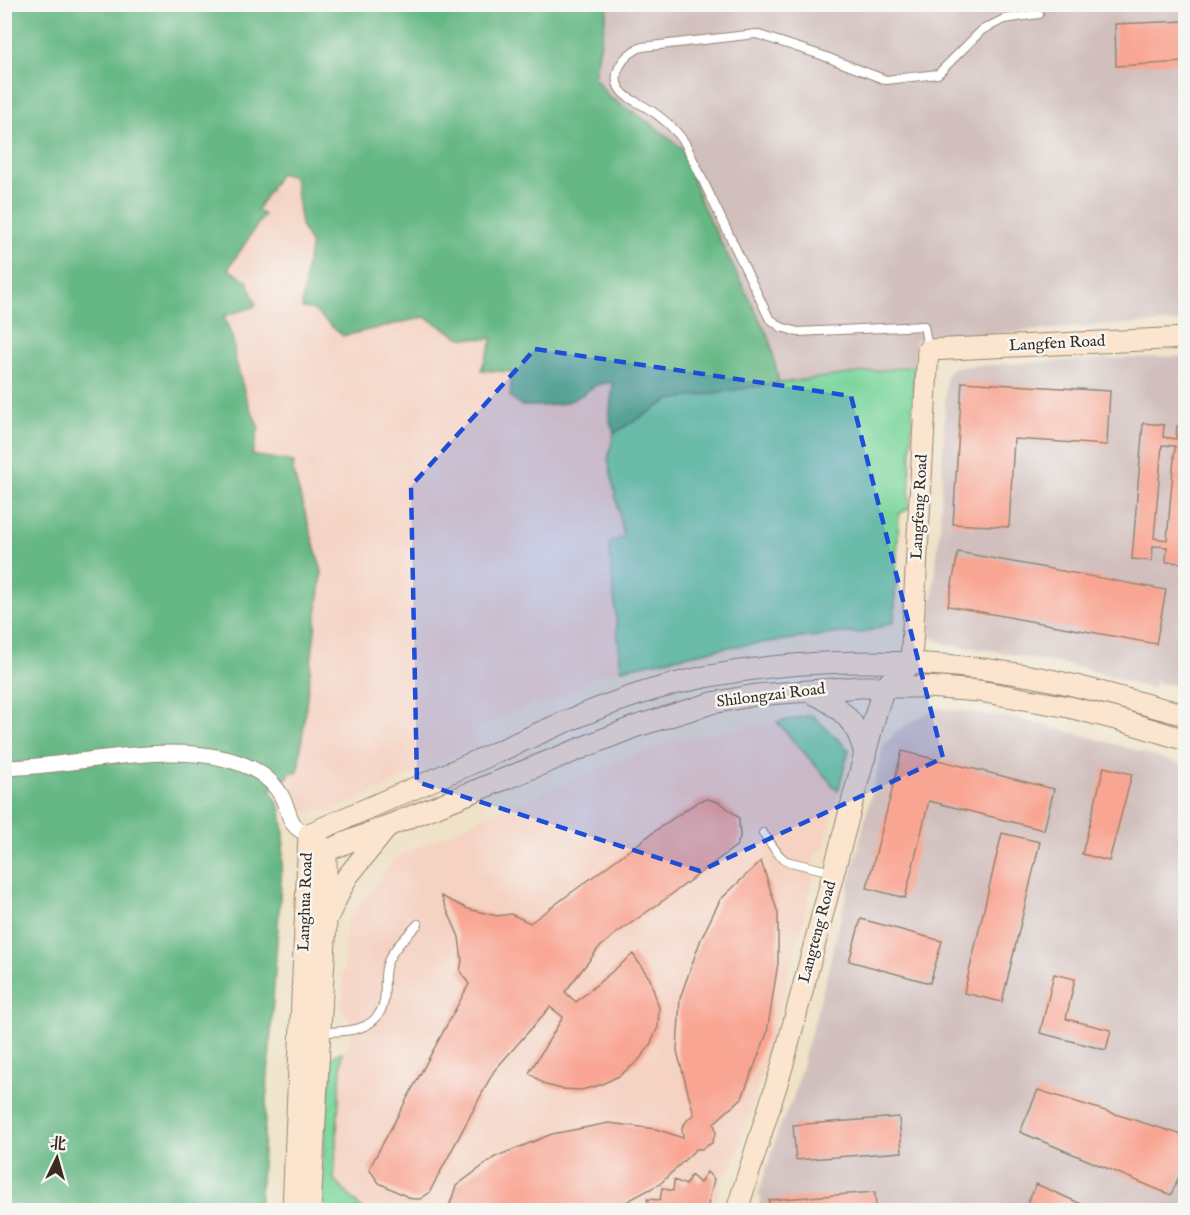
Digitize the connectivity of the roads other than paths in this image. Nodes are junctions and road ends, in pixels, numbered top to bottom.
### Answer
1 (1040, 14) dead end
2 (1185, 338) edge
3 (928, 350) junction
4 (911, 664) junction
5 (884, 687) junction
6 (808, 691) junction
7 (1185, 715) edge
8 (1185, 740) edge
9 (865, 757) junction
10 (4, 768) edge
11 (388, 826) junction
12 (763, 832) dead end
13 (309, 834) junction
14 (317, 854) junction
15 (834, 873) junction
16 (326, 922) junction
17 (418, 924) dead end
18 (320, 1032) junction
19 (293, 1210) edge
20 (310, 1210) edge
21 (737, 1210) edge

1 - 3 lane
2 - 3 main road, Langfen Road
3 - 4 main road, Langfeng Road
4 - 5 main road
4 - 7 main road, Shilongzai Road
4 - 13 main road, Shilongzai Road
5 - 6 main road, Shilongzai Road
5 - 8 main road, Shilongzai Road
5 - 9 main road, Langteng Road
6 - 9 main road
6 - 11 main road, Shilongzai Road
9 - 15 main road, Langteng Road
10 - 13 street
11 - 14 main road, Shilongzai Road
11 - 16 main road
12 - 15 lane
13 - 14 main road, Langhua Road
14 - 16 main road, Langhua Road
14 - 19 main road, Langhua Road
15 - 21 main road, Langteng Road
16 - 18 main road, Langhua Road
17 - 18 lane
18 - 20 main road, Langhua Road

